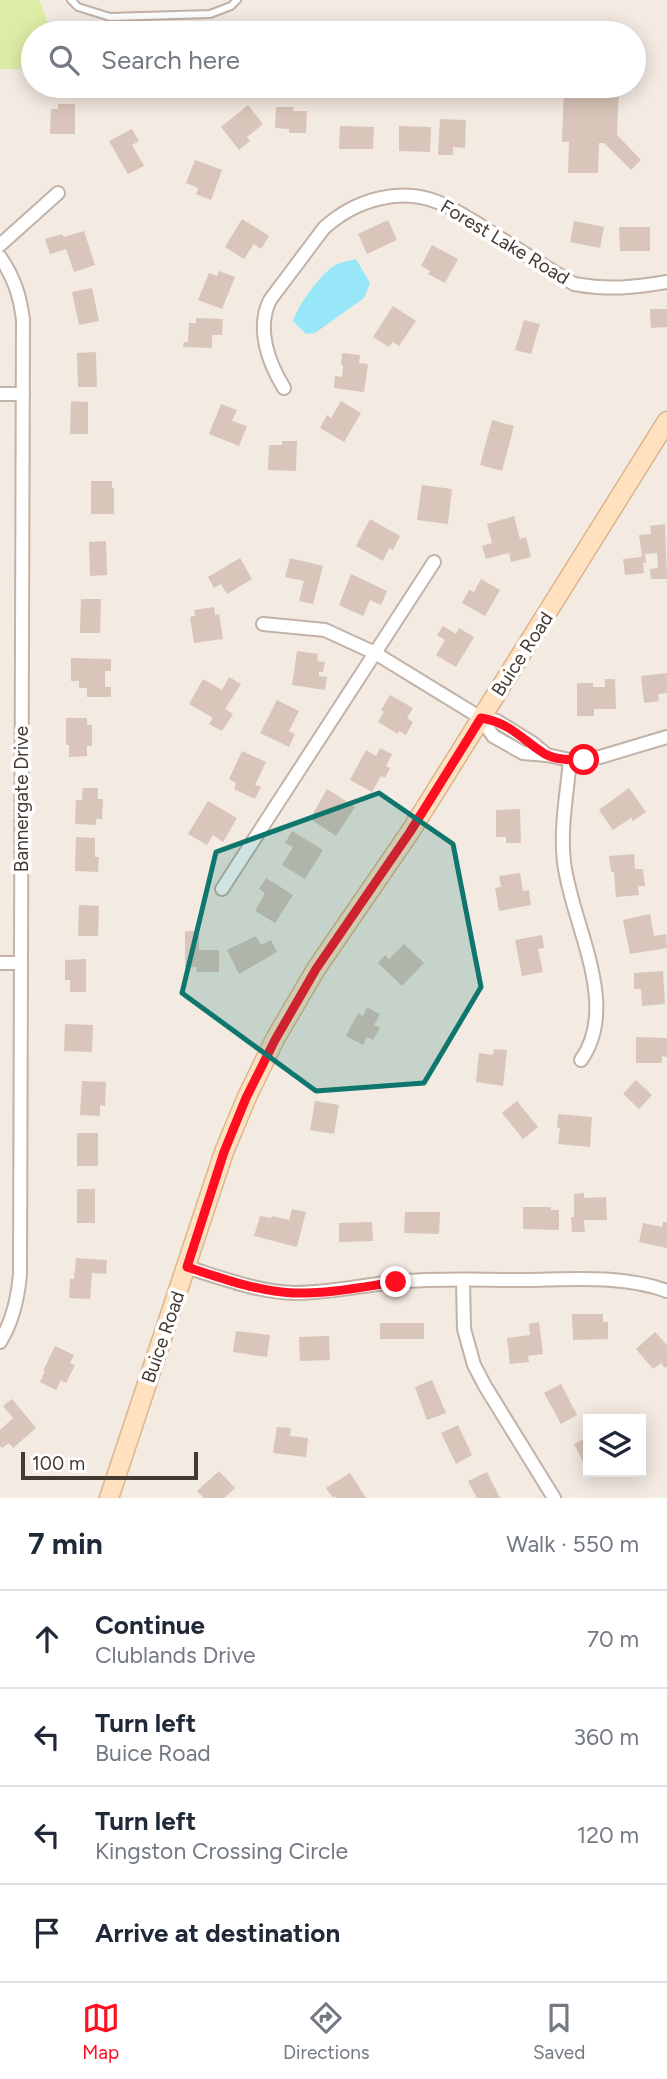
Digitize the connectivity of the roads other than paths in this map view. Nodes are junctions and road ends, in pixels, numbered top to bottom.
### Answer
1 (71, 0) edge
2 (237, 0) edge
3 (58, 193) dead end
4 (0, 245) edge
5 (0, 257) edge
6 (667, 282) edge
7 (284, 388) dead end
8 (0, 394) edge
9 (23, 394) junction
10 (667, 421) edge
11 (434, 562) dead end
12 (263, 624) dead end
13 (375, 653) junction
14 (481, 718) junction
15 (667, 737) edge
16 (570, 760) junction
17 (222, 890) dead end
18 (0, 963) edge
19 (21, 963) junction
20 (581, 1060) dead end
21 (187, 1267) junction
22 (463, 1280) junction
23 (667, 1291) edge
24 (0, 1342) edge
25 (109, 1498) edge
26 (554, 1498) edge

1 - 2 lane
3 - 4 street
5 - 9 street, Bannergate Drive
6 - 7 street, Forest Lake Road
8 - 9 street
9 - 19 street, Bannergate Drive
10 - 14 street, Buice Road
11 - 13 street
12 - 13 street
13 - 14 street
13 - 17 street
14 - 16 street
14 - 21 street, Buice Road
15 - 16 street
16 - 20 street
18 - 19 street
19 - 24 street, Bannergate Drive
21 - 22 street
21 - 25 street, Buice Road
22 - 23 street
22 - 26 street

